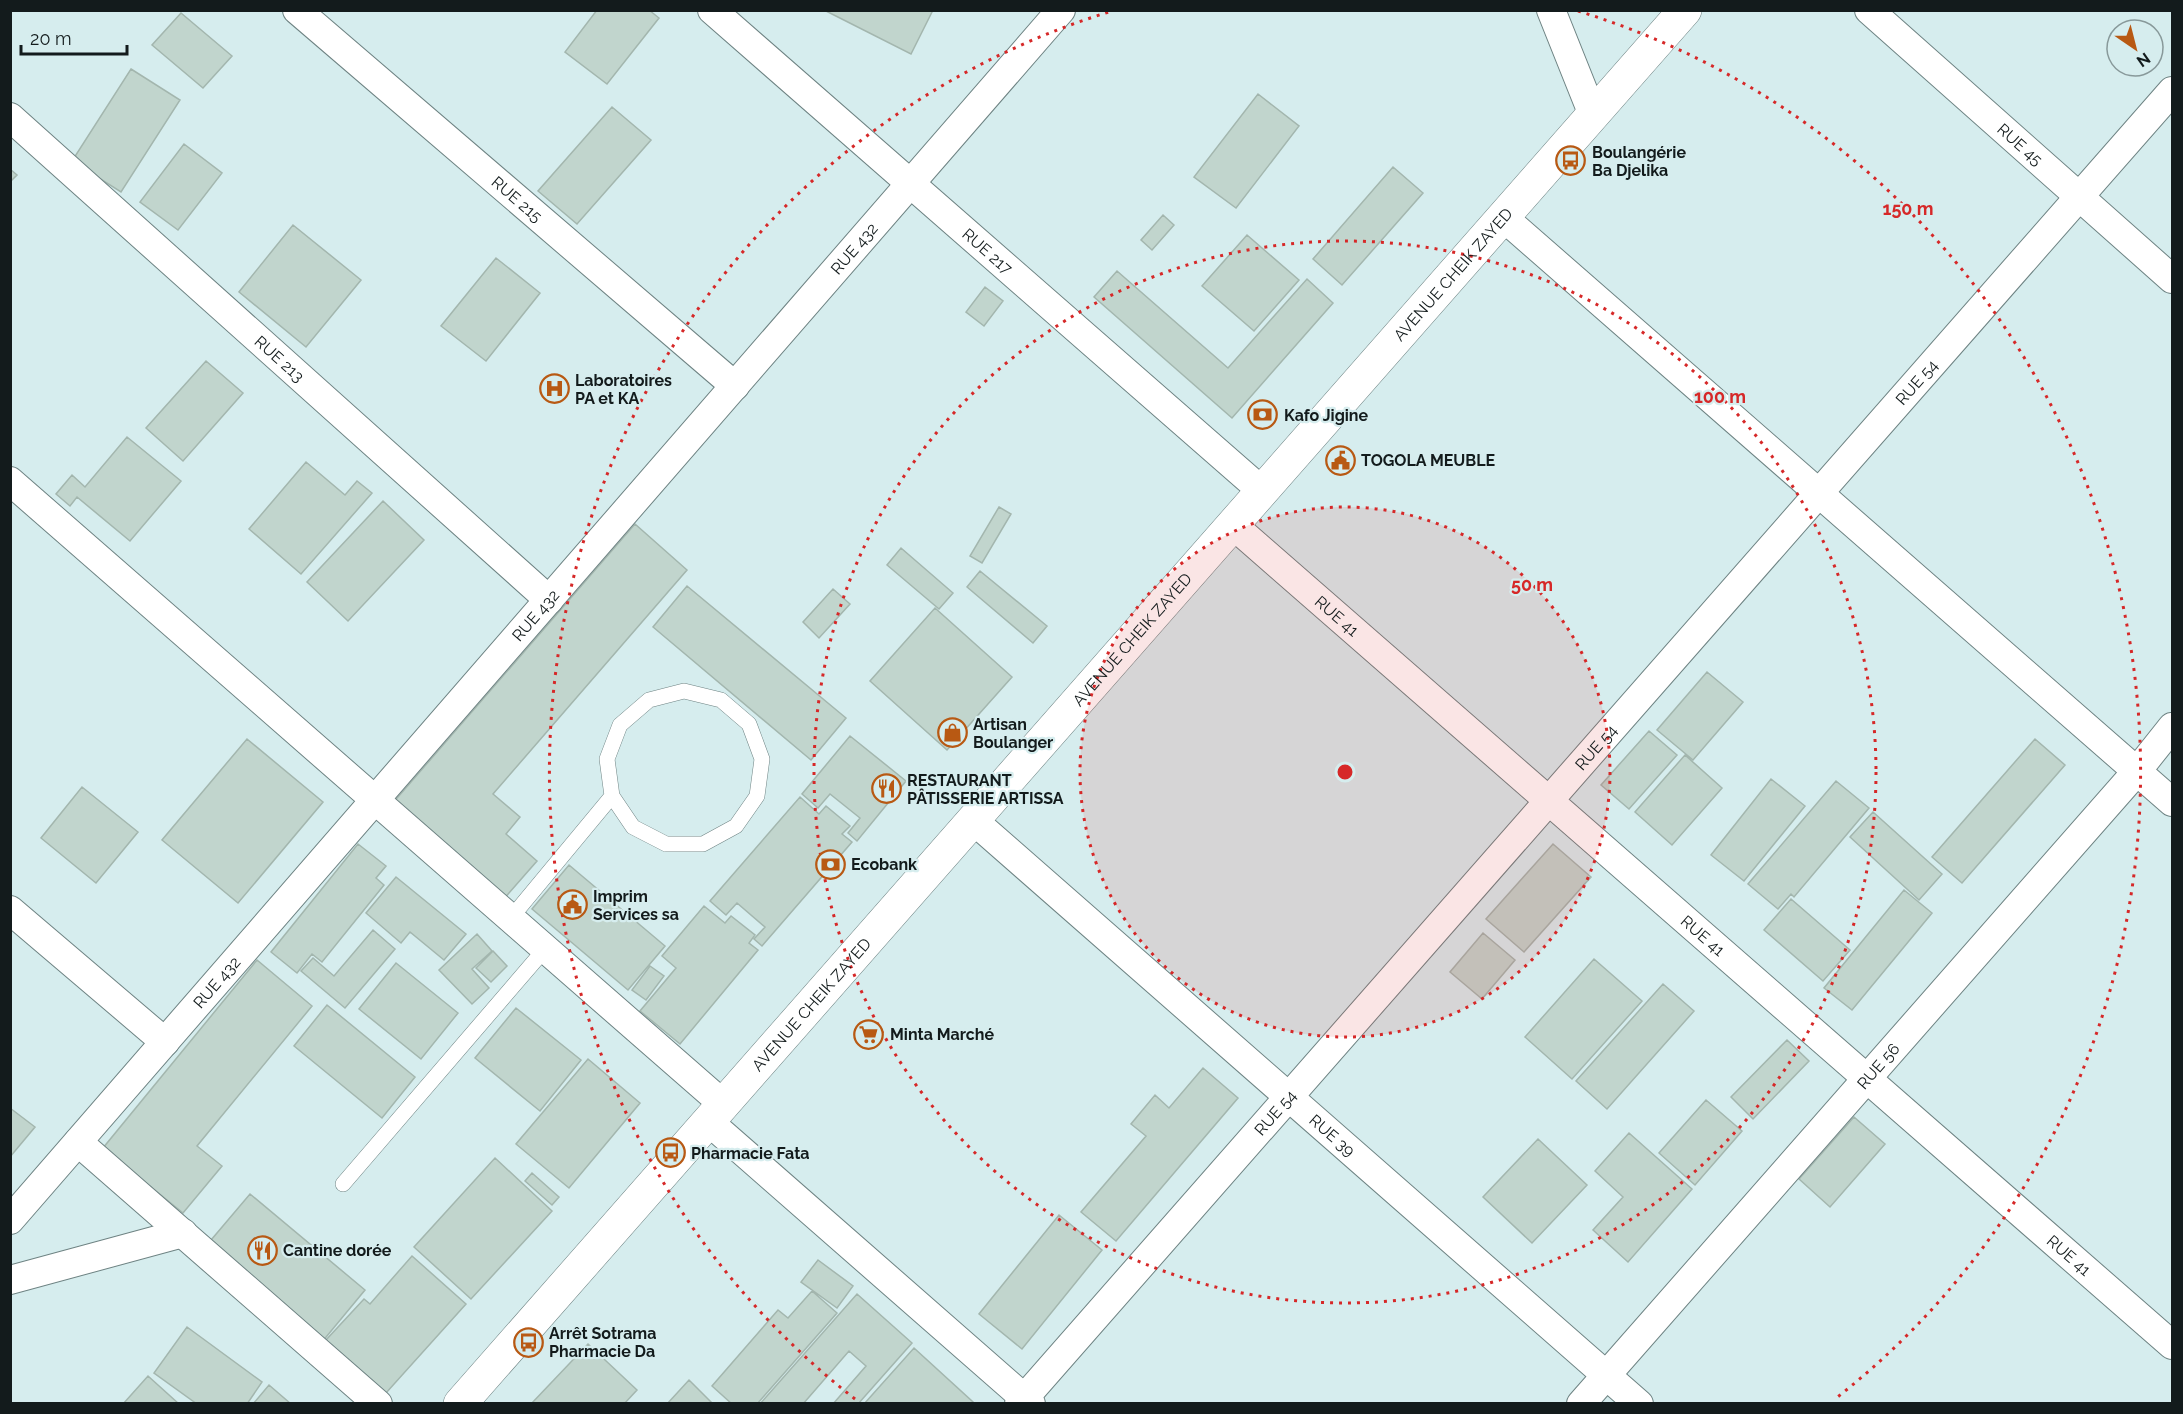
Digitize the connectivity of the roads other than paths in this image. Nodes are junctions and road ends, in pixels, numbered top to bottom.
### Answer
1 (297, 10) edge
2 (712, 10) edge
3 (1061, 10) edge
4 (1551, 10) edge
5 (1685, 10) edge
6 (1869, 10) edge
7 (2172, 91) edge
8 (1593, 115) junction
9 (10, 117) edge
10 (910, 184) junction
11 (2079, 197) junction
12 (1503, 217) junction
13 (2172, 279) edge
14 (735, 386) junction
15 (10, 481) edge
16 (1262, 491) junction
17 (1819, 493) junction
18 (1233, 525) junction
19 (549, 600) junction
20 (2172, 727) edge
21 (2136, 771) junction
22 (612, 796) junction
23 (375, 800) junction
24 (1549, 800) junction
25 (2172, 802) edge
26 (973, 820) junction
27 (10, 910) edge
28 (510, 919) junction
29 (545, 949) junction
30 (165, 1042) junction
31 (1867, 1078) junction
32 (1288, 1097) junction
33 (715, 1113) junction
34 (78, 1142) junction
35 (344, 1184) dead end
36 (10, 1220) edge
37 (183, 1233) junction
38 (10, 1280) edge
39 (2172, 1346) edge
40 (1606, 1375) junction
41 (1025, 1401) edge
42 (378, 1404) edge
43 (460, 1404) edge
44 (1581, 1404) edge
45 (1639, 1404) edge

1 - 14 street, RUE 215
2 - 10 street, RUE 217
3 - 10 street, RUE 432
4 - 8 street
5 - 8 main road, AVENUE CHEIK ZAYED
6 - 11 street, RUE 45
7 - 11 street, RUE 54
8 - 12 main road, AVENUE CHEIK ZAYED
9 - 19 street, RUE 213
10 - 14 street, RUE 432
10 - 16 street, RUE 217
11 - 13 street, RUE 45
11 - 17 street, RUE 54
12 - 16 main road, AVENUE CHEIK ZAYED
12 - 17 street
14 - 19 street, RUE 432
15 - 23 street
16 - 18 main road, AVENUE CHEIK ZAYED
17 - 21 street
17 - 24 street, RUE 54
18 - 24 street, RUE 41
18 - 26 main road, AVENUE CHEIK ZAYED
19 - 23 street, RUE 432
20 - 21 street, RUE 56
21 - 25 street
21 - 31 street, RUE 56
22 - 22 lane
22 - 28 lane
23 - 28 street
23 - 30 street, RUE 432
24 - 31 street, RUE 41
24 - 32 street, RUE 54
26 - 32 street, RUE 39
26 - 33 main road, AVENUE CHEIK ZAYED
27 - 30 street
28 - 29 street
29 - 33 street
29 - 35 lane
30 - 34 street, RUE 432
31 - 39 street, RUE 41
31 - 40 street, RUE 56
32 - 40 street, RUE 39
32 - 41 street, RUE 54
33 - 41 street
33 - 43 main road, AVENUE CHEIK ZAYED
34 - 36 street, RUE 432
34 - 37 street
37 - 38 street
37 - 42 street
40 - 44 street, RUE 56
40 - 45 street, RUE 39

